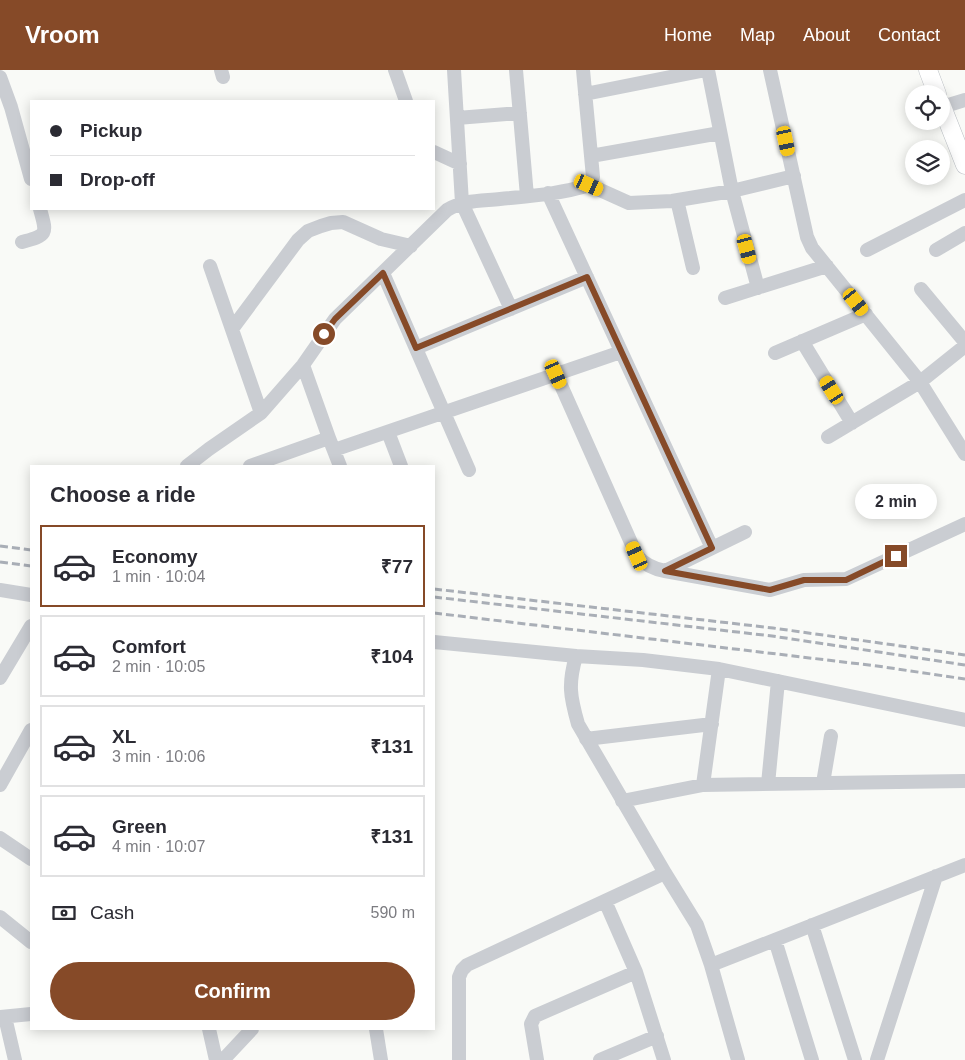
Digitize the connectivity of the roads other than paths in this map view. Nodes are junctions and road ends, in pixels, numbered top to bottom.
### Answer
1 (395, 70) edge
2 (454, 70) edge
3 (516, 70) edge
4 (584, 70) edge
5 (707, 70) edge
6 (770, 70) edge
7 (928, 70) edge
8 (0, 77) edge
9 (934, 85) edge
10 (585, 94) junction
11 (406, 100) edge
12 (965, 100) edge
13 (950, 101) edge
14 (520, 113) junction
15 (457, 118) junction
16 (950, 127) edge
17 (720, 132) junction
18 (435, 152) edge
19 (591, 156) junction
20 (460, 164) junction
21 (965, 165) edge
22 (30, 175) edge
23 (794, 176) junction
24 (589, 185) junction
25 (732, 192) junction
26 (548, 193) junction
27 (527, 196) junction
28 (677, 200) junction
29 (965, 200) edge
30 (462, 203) junction
31 (40, 210) edge
32 (965, 234) edge
33 (22, 242) dead end
34 (411, 246) junction
35 (867, 250) dead end
36 (936, 250) dead end
37 (210, 266) dead end
38 (826, 266) junction
39 (693, 268) dead end
40 (383, 273) junction
41 (587, 277) junction
42 (758, 288) junction
43 (921, 288) dead end
44 (725, 298) dead end
45 (511, 309) junction
46 (866, 314) junction
47 (232, 329) junction
48 (802, 341) junction
49 (965, 342) edge
50 (965, 346) edge
51 (416, 348) junction
52 (622, 352) junction
53 (775, 353) dead end
54 (303, 365) junction
55 (556, 374) junction
56 (920, 382) junction
57 (443, 412) junction
58 (261, 413) junction
59 (852, 423) junction
60 (388, 432) junction
61 (828, 437) dead end
62 (331, 444) junction
63 (205, 452) junction
64 (965, 454) edge
65 (188, 465) edge
66 (210, 465) edge
67 (254, 465) edge
68 (340, 465) edge
69 (401, 465) edge
70 (469, 470) dead end
71 (964, 526) edge
72 (745, 532) dead end
73 (712, 548) junction
74 (665, 571) junction
75 (0, 590) edge
76 (30, 594) edge
77 (30, 628) edge
78 (435, 642) edge
79 (576, 656) junction
80 (719, 669) junction
81 (0, 678) edge
82 (778, 681) junction
83 (965, 720) edge
84 (712, 724) junction
85 (30, 732) edge
86 (831, 736) dead end
87 (586, 738) junction
88 (965, 781) edge
89 (823, 783) junction
90 (768, 784) junction
91 (0, 785) edge
92 (703, 785) junction
93 (622, 801) junction
94 (0, 838) edge
95 (30, 858) edge
96 (965, 865) edge
97 (664, 873) junction
98 (936, 876) junction
99 (605, 901) junction
100 (0, 917) edge
101 (812, 925) junction
102 (775, 940) junction
103 (30, 941) edge
104 (711, 965) junction
105 (636, 972) junction
106 (30, 1014) edge
107 (2, 1017) edge
108 (210, 1030) edge
109 (251, 1030) edge
110 (376, 1030) edge
111 (657, 1036) junction
112 (236, 1054) edge
113 (15, 1060) edge
114 (216, 1060) edge
115 (223, 1060) edge
116 (381, 1060) edge
117 (459, 1060) edge
118 (537, 1060) edge
119 (600, 1060) edge
120 (664, 1060) edge
121 (738, 1060) edge
122 (812, 1060) edge
123 (855, 1060) edge
124 (877, 1060) edge

1 - 11 street
2 - 15 street
3 - 14 street
4 - 10 street
5 - 10 street
5 - 17 street
6 - 23 street
7 - 9 main road
8 - 22 street
10 - 19 street
12 - 13 street
14 - 15 street
14 - 27 street
15 - 20 street
16 - 21 main road
17 - 19 street
17 - 25 street
18 - 20 street
19 - 24 street
20 - 30 street
23 - 25 street
23 - 38 street
24 - 26 street
24 - 28 street
25 - 28 street
25 - 42 street
26 - 27 street
26 - 41 street
27 - 30 street
28 - 39 street
29 - 35 street
30 - 34 street
30 - 45 street
31 - 33 street
32 - 36 street
34 - 40 street
34 - 47 street
37 - 47 street
38 - 42 street
38 - 46 street
40 - 51 street
40 - 54 street
41 - 45 street
41 - 52 street
42 - 44 street
43 - 49 street
45 - 51 street
46 - 48 street
46 - 56 street
47 - 58 street
48 - 53 street
48 - 59 street
50 - 56 street
51 - 57 street
52 - 55 street
52 - 73 street
54 - 58 street
54 - 62 street
55 - 57 street
55 - 74 street
56 - 59 street
56 - 64 street
57 - 60 street
57 - 70 street
58 - 63 street
59 - 61 street
60 - 62 street
60 - 69 street
62 - 67 street
62 - 68 street
63 - 65 street
63 - 66 street
71 - 74 street
72 - 73 street
73 - 74 street
75 - 76 street
77 - 81 street
78 - 79 street
79 - 80 street
79 - 87 street
80 - 82 street
80 - 84 street
82 - 83 street
82 - 90 street
84 - 87 street
84 - 92 street
85 - 91 street
86 - 89 street
87 - 93 street
88 - 89 street
89 - 90 street
90 - 92 street
92 - 93 street
93 - 97 street
94 - 95 street
96 - 98 street
97 - 99 street
97 - 104 street
98 - 101 street
98 - 124 street
99 - 105 street
99 - 117 street
100 - 103 street
101 - 102 street
101 - 123 street
102 - 104 street
102 - 122 street
104 - 121 street
105 - 111 street
105 - 118 street
106 - 107 street
107 - 113 street
108 - 114 street
109 - 112 street
110 - 116 street
111 - 119 street
111 - 120 street
112 - 115 street

